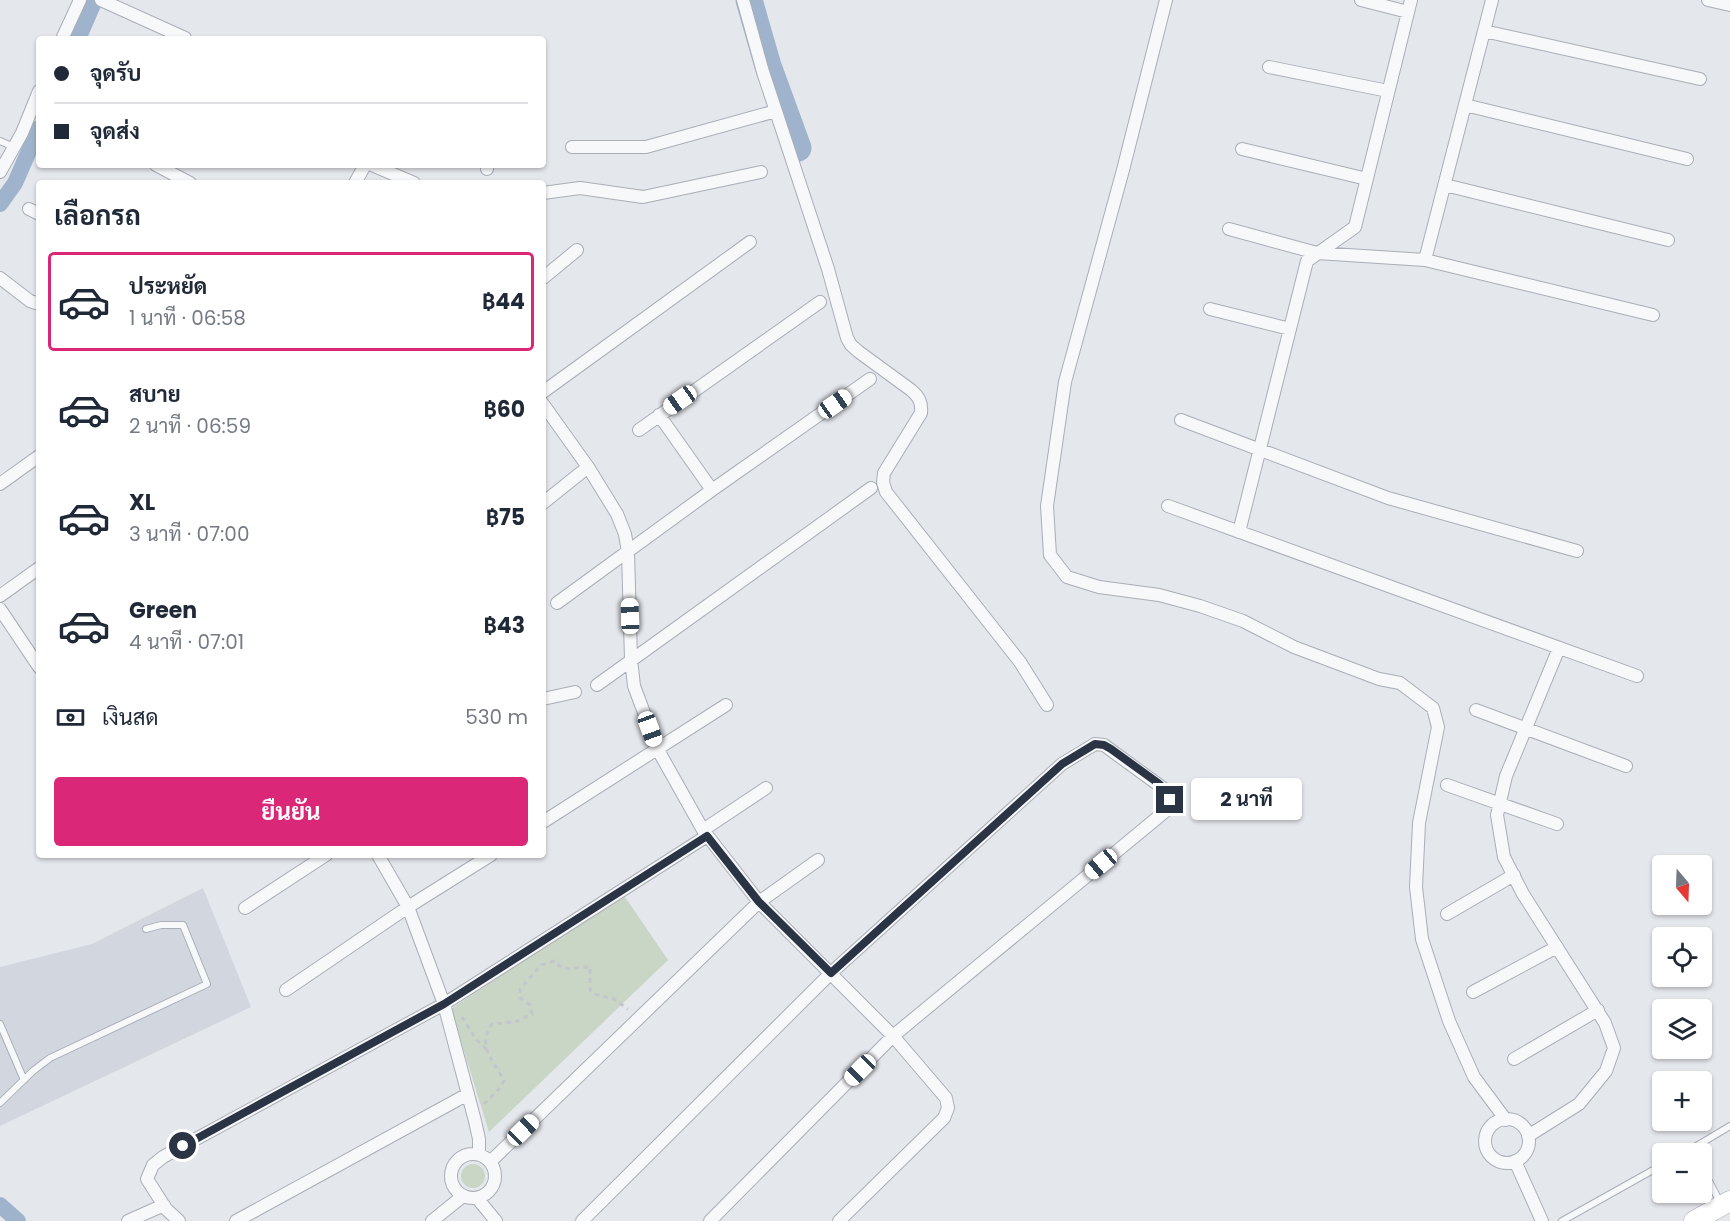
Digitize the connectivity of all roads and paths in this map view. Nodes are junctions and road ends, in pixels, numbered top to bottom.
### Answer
1 (80, 0) edge
2 (101, 0) edge
3 (743, 0) edge
4 (1166, 0) edge
5 (1361, 0) edge
6 (1492, 0) edge
7 (1708, 0) edge
8 (1730, 5) edge
9 (1410, 6) edge
10 (1484, 31) junction
11 (63, 36) edge
12 (180, 36) edge
13 (1269, 68) dead end
14 (1700, 79) dead end
15 (1388, 91) junction
16 (36, 98) edge
17 (1465, 105) junction
18 (776, 111) junction
19 (0, 141) edge
20 (14, 147) junction
21 (572, 147) dead end
22 (1242, 149) dead end
23 (1687, 159) dead end
24 (162, 168) edge
25 (379, 168) edge
26 (0, 172) edge
27 (760, 172) dead end
28 (1367, 179) junction
29 (184, 180) edge
30 (407, 180) edge
31 (1444, 185) junction
32 (546, 193) edge
33 (1229, 229) dead end
34 (1668, 240) dead end
35 (750, 242) dead end
36 (577, 250) dead end
37 (1317, 254) junction
38 (1425, 260) junction
39 (546, 276) edge
40 (0, 278) edge
41 (36, 302) edge
42 (820, 302) dead end
43 (1210, 309) dead end
44 (1653, 315) dead end
45 (1290, 329) junction
46 (870, 379) dead end
47 (546, 390) edge
48 (546, 408) edge
49 (658, 415) junction
50 (1181, 420) dead end
51 (639, 430) dead end
52 (1260, 450) junction
53 (36, 458) edge
54 (588, 467) junction
55 (0, 484) edge
56 (871, 488) dead end
57 (712, 490) junction
58 (546, 500) edge
59 (1168, 506) dead end
60 (1239, 532) junction
61 (1576, 551) dead end
62 (628, 552) junction
63 (36, 570) edge
64 (0, 596) edge
65 (557, 603) dead end
66 (0, 609) edge
67 (1559, 648) junction
68 (631, 659) junction
69 (36, 663) edge
70 (1637, 676) dead end
71 (597, 685) dead end
72 (575, 692) dead end
73 (546, 698) edge
74 (726, 705) dead end
75 (1047, 705) dead end
76 (1476, 710) dead end
77 (1526, 729) junction
78 (658, 750) junction
79 (1626, 766) dead end
80 (1447, 785) dead end
81 (766, 788) dead end
82 (1499, 804) junction
83 (546, 820) edge
84 (1557, 824) dead end
85 (705, 833) junction
86 (321, 858) edge
87 (380, 858) edge
88 (486, 858) edge
89 (818, 860) dead end
90 (1514, 875) junction
91 (759, 902) junction
92 (408, 907) junction
93 (245, 908) dead end
94 (1447, 914) dead end
95 (146, 929) dead end
96 (1557, 947) junction
97 (831, 973) junction
98 (286, 990) dead end
99 (1473, 992) dead end
100 (448, 1001) junction
101 (1598, 1010) junction
102 (640, 1017) junction
103 (0, 1024) edge
104 (893, 1036) junction
105 (488, 1052) junction
106 (1514, 1059) dead end
107 (24, 1080) junction
108 (468, 1094) junction
109 (0, 1103) edge
110 (473, 1113) junction
111 (1506, 1120) junction
112 (1730, 1126) edge
113 (1528, 1136) junction
114 (1705, 1143) edge
115 (484, 1159) junction
116 (1515, 1161) junction
117 (1652, 1171) edge
118 (1712, 1182) edge
119 (463, 1196) junction
120 (477, 1198) junction
121 (1726, 1203) edge
122 (164, 1205) junction
123 (128, 1221) edge
124 (179, 1221) edge
125 (236, 1221) edge
126 (432, 1221) edge
127 (496, 1221) edge
128 (582, 1221) edge
129 (710, 1221) edge
130 (838, 1221) edge
131 (1542, 1221) edge
132 (1562, 1221) edge
133 (1694, 1221) edge

1 - 11 street
2 - 12 street
3 - 18 street
4 - 111 street
5 - 9 street
6 - 10 street
7 - 8 street
9 - 15 street
10 - 14 street
10 - 17 street
13 - 15 street
15 - 28 street
16 - 20 street
17 - 23 street
17 - 31 street
18 - 21 street
18 - 75 street
19 - 20 lane
20 - 26 street
22 - 28 street
24 - 29 street
25 - 30 street
27 - 32 street
28 - 37 street
31 - 34 street
31 - 38 street
33 - 37 street
35 - 47 street
36 - 39 street
37 - 38 street
37 - 45 street
38 - 44 street
40 - 41 street
42 - 49 street
43 - 45 street
45 - 52 street
46 - 57 street
48 - 54 street
49 - 51 street
49 - 57 street
50 - 52 street
52 - 60 street
52 - 61 street
53 - 55 street
54 - 58 street
54 - 62 street
56 - 68 street
57 - 62 street
59 - 60 street
60 - 67 street
62 - 65 street
62 - 68 street
63 - 64 street
66 - 69 street
67 - 70 street
67 - 77 street
68 - 71 street
68 - 78 street
72 - 73 street
74 - 78 street
76 - 77 street
77 - 79 street
77 - 82 street
78 - 83 street
78 - 85 street
80 - 82 street
81 - 85 street
82 - 84 street
82 - 90 street
85 - 91 street
85 - 100 street
86 - 93 street
87 - 92 street
88 - 92 street
89 - 91 street
90 - 94 street
90 - 96 street
91 - 97 street
91 - 102 street
92 - 98 street
92 - 100 street
95 - 107 lane
96 - 99 street
96 - 101 street
97 - 104 street
97 - 104 street
97 - 128 street
100 - 105 path
100 - 108 street
100 - 122 street
101 - 106 street
101 - 113 street
102 - 105 path
102 - 115 street
103 - 107 lane
104 - 129 street
104 - 130 street
105 - 110 path
107 - 109 lane
108 - 110 street
108 - 125 street
110 - 115 street
111 - 113 street
111 - 116 street
112 - 114 lane
113 - 116 street
115 - 119 street
115 - 120 street
116 - 131 street
117 - 132 lane
118 - 121 lane
119 - 120 street
119 - 126 street
120 - 127 street
121 - 133 main road
122 - 123 street
122 - 124 street

